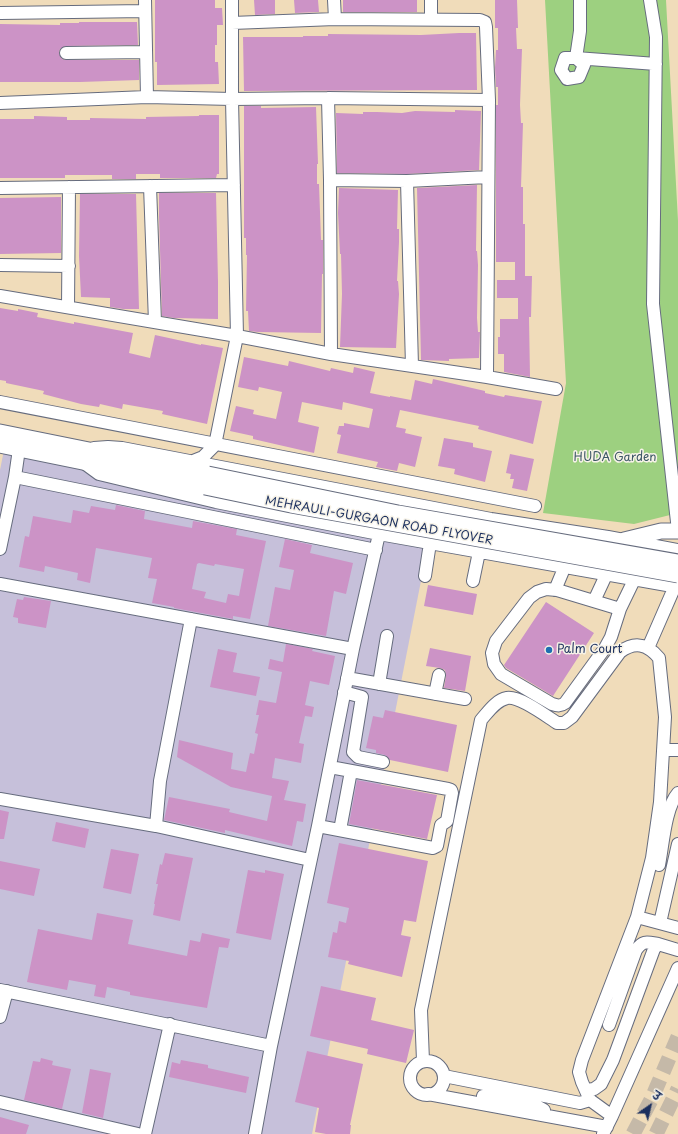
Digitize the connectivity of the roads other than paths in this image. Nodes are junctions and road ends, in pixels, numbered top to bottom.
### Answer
1 (232, 0) edge
2 (334, 0) edge
3 (431, 0) edge
4 (580, 0) edge
5 (650, 0) edge
6 (145, 6) edge
7 (0, 13) edge
8 (334, 19) junction
9 (431, 19) junction
10 (232, 22) junction
11 (146, 52) junction
12 (66, 53) dead end
13 (656, 64) junction
14 (147, 97) junction
15 (328, 98) junction
16 (232, 99) junction
17 (489, 100) junction
18 (0, 102) edge
19 (488, 177) junction
20 (330, 180) junction
21 (407, 181) junction
22 (234, 185) junction
23 (150, 186) junction
24 (0, 188) edge
25 (69, 188) junction
26 (0, 265) edge
27 (68, 266) junction
28 (0, 296) edge
29 (68, 307) junction
30 (155, 322) junction
31 (237, 336) junction
32 (331, 354) junction
33 (412, 366) junction
34 (488, 377) junction
35 (556, 389) dead end
36 (0, 402) edge
37 (0, 432) edge
38 (0, 445) edge
39 (215, 445) junction
40 (19, 449) junction
41 (82, 455) junction
42 (192, 461) junction
43 (233, 468) junction
44 (15, 477) junction
45 (206, 481) junction
46 (535, 506) dead end
47 (678, 531) edge
48 (379, 534) junction
49 (624, 540) junction
50 (430, 543) junction
51 (0, 549) edge
52 (674, 549) edge
53 (376, 550) junction
54 (479, 552) junction
55 (678, 562) edge
56 (566, 566) junction
57 (607, 573) junction
58 (425, 576) dead end
59 (635, 578) junction
60 (474, 581) dead end
61 (674, 583) edge
62 (0, 584) edge
63 (555, 590) junction
64 (594, 601) junction
65 (620, 609) junction
66 (191, 619) junction
67 (387, 636) dead end
68 (648, 648) junction
69 (353, 649) junction
70 (439, 675) dead end
71 (347, 678) junction
72 (379, 684) junction
73 (435, 694) junction
74 (343, 698) junction
75 (465, 698) dead end
76 (663, 750) junction
77 (678, 750) edge
78 (383, 762) dead end
79 (330, 767) junction
80 (351, 771) junction
81 (448, 789) junction
82 (678, 793) edge
83 (0, 799) edge
84 (444, 811) dead end
85 (673, 824) dead end
86 (156, 826) junction
87 (318, 826) junction
88 (340, 830) junction
89 (678, 844) edge
90 (310, 860) junction
91 (659, 865) dead end
92 (667, 891) junction
93 (637, 917) junction
94 (660, 923) junction
95 (678, 928) edge
96 (658, 944) junction
97 (678, 950) edge
98 (638, 967) dead end
99 (678, 968) edge
100 (3, 991) edge
101 (0, 1017) edge
102 (170, 1024) junction
103 (609, 1024) dead end
104 (619, 1044) junction
105 (271, 1046) junction
106 (423, 1061) junction
107 (444, 1076) junction
108 (428, 1094) junction
109 (588, 1095) junction
110 (483, 1096) dead end
111 (0, 1102) edge
112 (555, 1118) junction
113 (607, 1126) edge
114 (138, 1134) edge
115 (145, 1134) edge
116 (255, 1134) edge

1 - 10 street
2 - 8 street
3 - 9 street
4 - 13 street
5 - 13 street
6 - 7 street
6 - 11 street
8 - 9 street
8 - 10 street
9 - 17 street
10 - 16 street
11 - 12 street
11 - 14 street
13 - 47 street
14 - 16 street
14 - 18 street
15 - 16 street
15 - 17 street
15 - 20 street
16 - 22 street
17 - 19 street
19 - 21 street
19 - 34 street
20 - 21 street
20 - 32 street
21 - 33 street
22 - 23 street
22 - 31 street
23 - 25 street
23 - 30 street
24 - 25 street
25 - 27 street
26 - 27 street
27 - 29 street
28 - 29 street
29 - 30 street
30 - 31 street
31 - 32 street
31 - 39 street
32 - 33 street
33 - 34 street
34 - 35 street
36 - 39 street
37 - 41 main road
38 - 40 main road
39 - 42 street
39 - 43 street
39 - 46 street
40 - 41 main road
40 - 44 street
41 - 42 street
41 - 45 main road, MEHRAULI-GURGAON ROAD FLYOVER
41 - 48 street
42 - 43 street
43 - 49 street
44 - 51 street
44 - 53 street
45 - 55 main road, MEHRAULI-GURGAON ROAD FLYOVER, bridge
45 - 61 main road, MEHRAULI-GURGAON ROAD FLYOVER, bridge
47 - 49 main road
48 - 50 street
48 - 53 street
49 - 52 street
50 - 54 street
50 - 58 street
52 - 61 street
53 - 69 street
54 - 56 street
54 - 60 street
56 - 57 street
56 - 63 street
57 - 59 street
57 - 64 street
59 - 61 street
59 - 65 street
61 - 68 street
62 - 66 street
63 - 64 street
63 - 65 street
64 - 65 street
66 - 69 street
66 - 86 street
67 - 72 street
68 - 76 street
68 - 106 street
69 - 71 street
70 - 73 street
71 - 72 street
71 - 74 street
72 - 73 street
73 - 75 street
74 - 78 street
74 - 79 street
76 - 77 street
76 - 93 street
79 - 80 street
79 - 87 street
80 - 81 street
80 - 88 street
81 - 84 street
81 - 88 street
82 - 91 street
83 - 86 street
85 - 92 street
86 - 90 street
87 - 88 street
87 - 90 street
89 - 92 street
90 - 105 street
92 - 94 street
93 - 94 street
93 - 109 street
94 - 95 street
96 - 97 street
96 - 103 street
96 - 104 street
98 - 104 street
99 - 113 street
100 - 101 street
100 - 102 street
102 - 105 street
102 - 115 street
104 - 109 street
105 - 116 street
106 - 107 street
106 - 108 street
107 - 108 street
107 - 109 street
108 - 112 street
109 - 113 street
110 - 112 street
111 - 114 street
112 - 113 street

